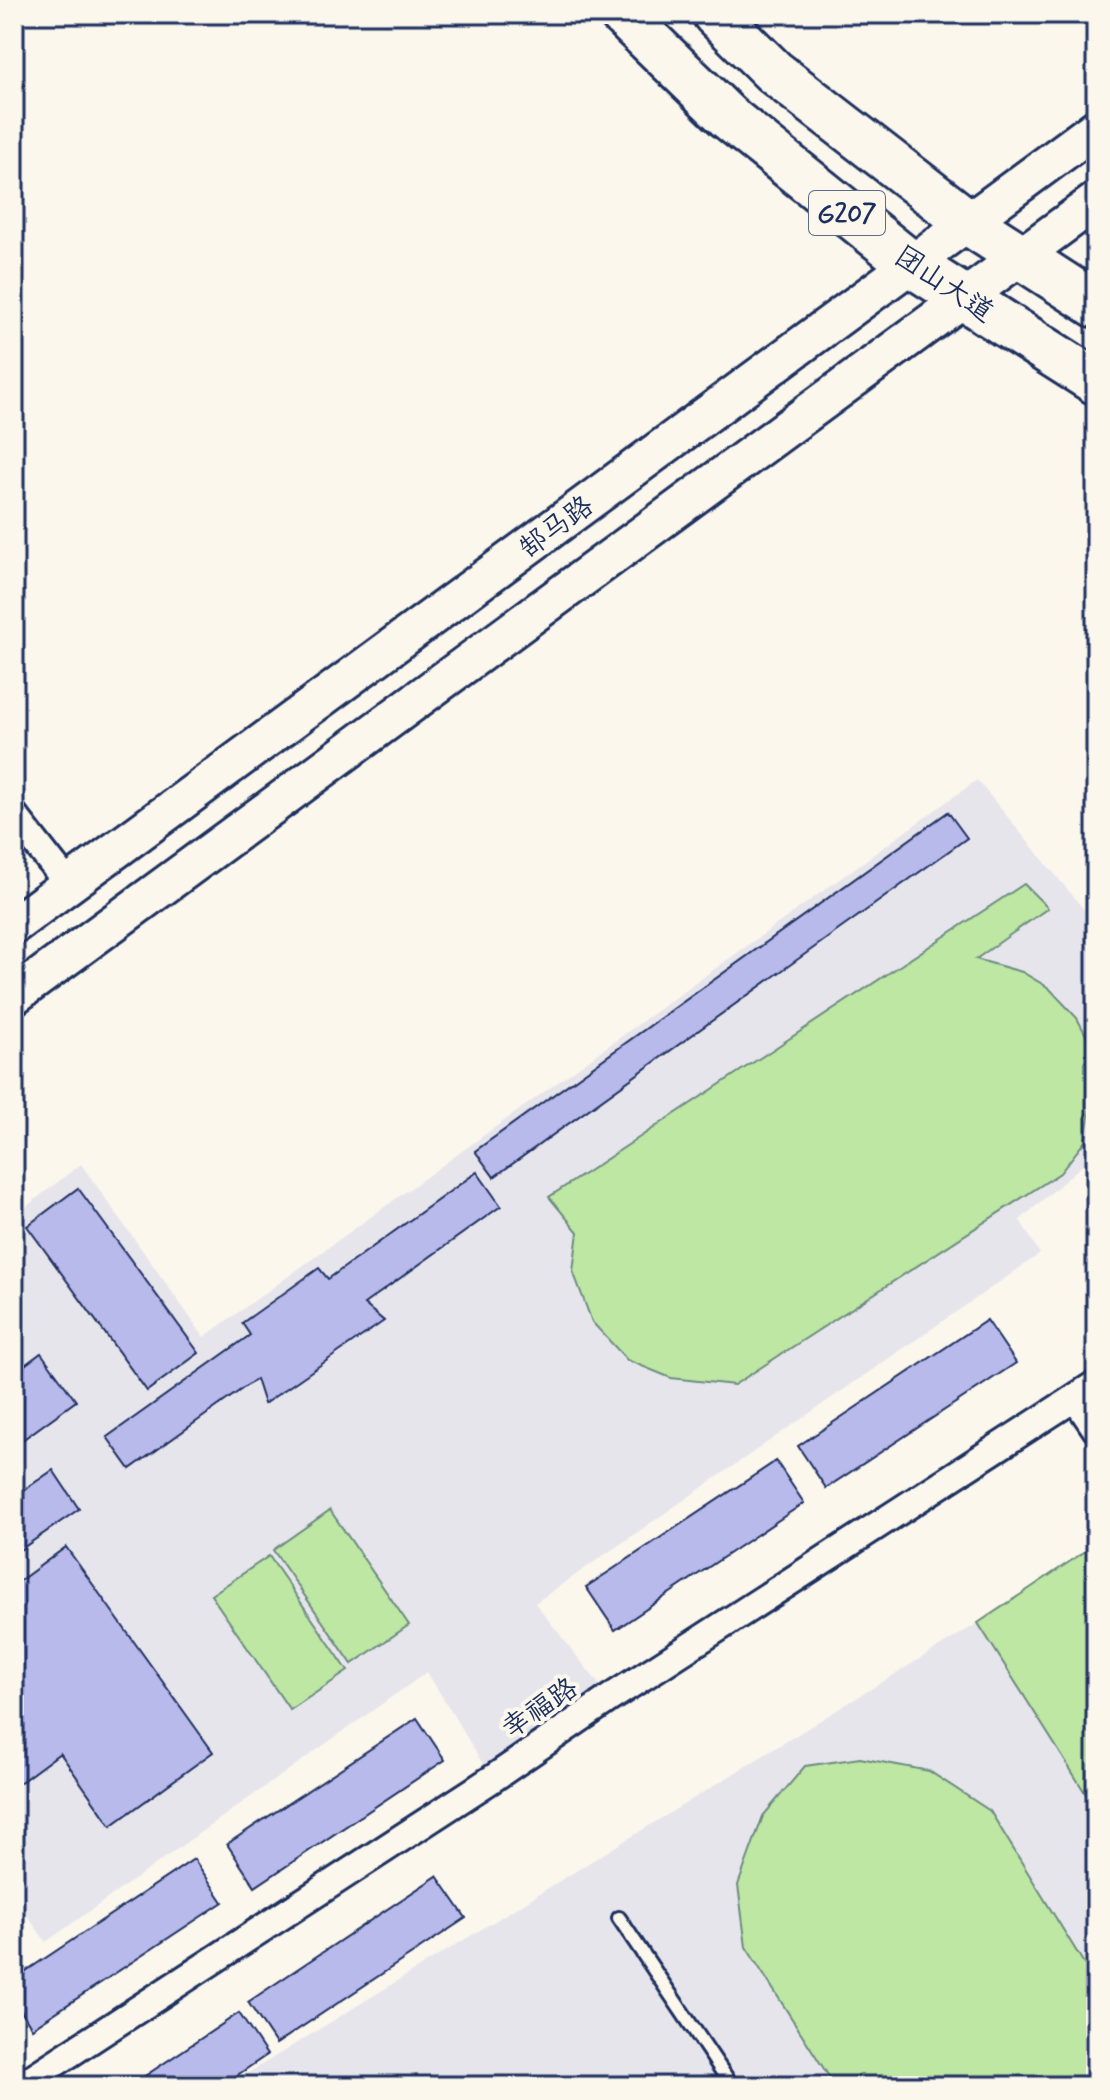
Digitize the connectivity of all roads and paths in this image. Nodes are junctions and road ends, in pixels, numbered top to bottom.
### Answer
1 (622, 14) edge
2 (715, 14) edge
3 (1096, 128) edge
4 (1096, 201) edge
5 (969, 223) junction
6 (1022, 257) junction
7 (911, 264) junction
8 (965, 298) junction
9 (1096, 305) edge
10 (1096, 382) edge
11 (14, 815) edge
12 (69, 885) junction
13 (14, 925) edge
14 (14, 996) edge
15 (1086, 1391) edge
16 (1096, 1429) edge
17 (619, 1918) dead end
18 (20, 2086) edge
19 (732, 2086) edge

1 - 7 highway, 团山大道 / G207
2 - 5 highway, G207
3 - 5 main road, 郜马路
4 - 6 main road, 郜马路
5 - 6 highway, G207
5 - 7 main road, 郜马路
6 - 8 main road, 郜马路
6 - 9 highway, G207
7 - 8 highway, 团山大道 / G207
7 - 12 main road, 郜马路
8 - 10 highway, 团山大道 / G207
8 - 14 main road, 郜马路
11 - 12 street
12 - 13 main road, 郜马路
15 - 16 street
15 - 18 street, 幸福路
17 - 19 lane

